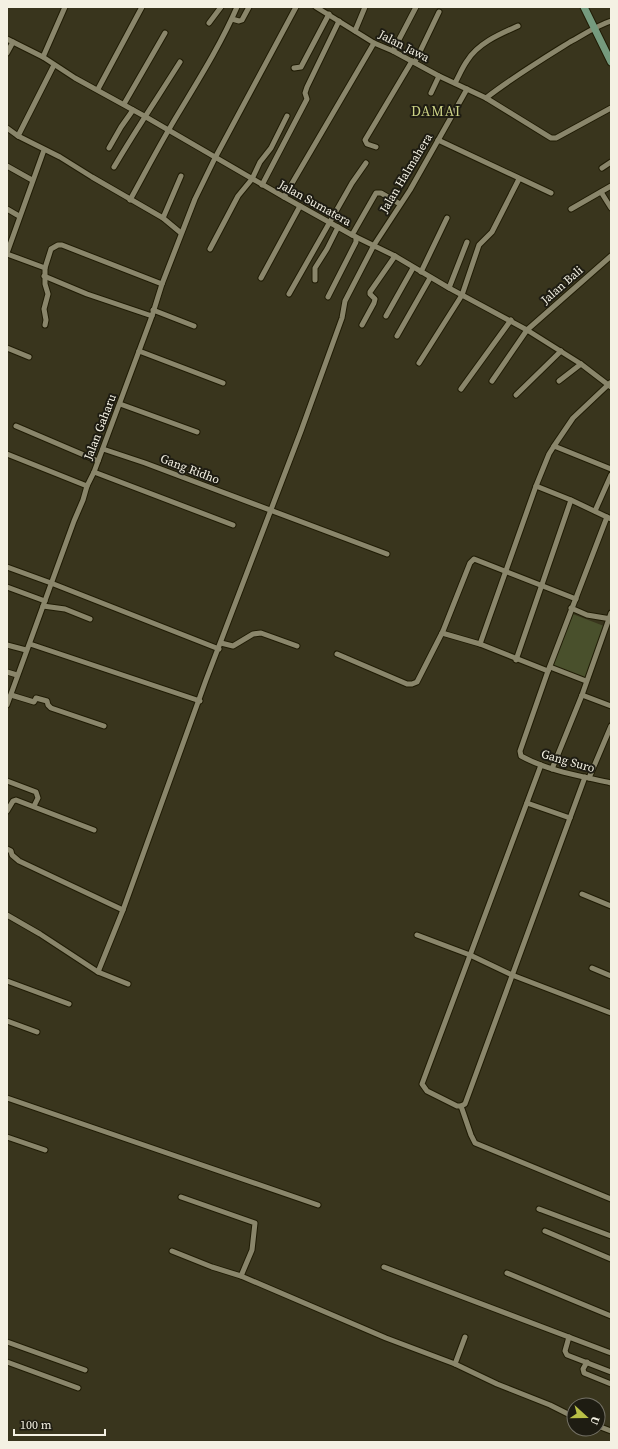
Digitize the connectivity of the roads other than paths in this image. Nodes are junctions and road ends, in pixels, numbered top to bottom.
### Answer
1 (65, 7) edge
2 (221, 7) edge
3 (237, 7) edge
4 (249, 7) edge
5 (296, 7) edge
6 (316, 7) edge
7 (366, 7) edge
8 (416, 7) edge
9 (584, 7) edge
10 (140, 8) edge
11 (439, 12) dead end
12 (329, 14) junction
13 (232, 19) junction
14 (339, 21) junction
15 (611, 21) edge
16 (209, 23) dead end
17 (518, 26) dead end
18 (594, 28) junction
19 (355, 31) junction
20 (165, 33) dead end
21 (7, 39) edge
22 (13, 42) junction
23 (374, 43) junction
24 (393, 50) junction
25 (7, 53) edge
26 (43, 57) junction
27 (180, 62) dead end
28 (414, 62) junction
29 (611, 62) edge
30 (54, 65) junction
31 (294, 68) dead end
32 (439, 76) junction
33 (455, 83) junction
34 (98, 89) junction
35 (467, 89) junction
36 (431, 93) dead end
37 (486, 98) junction
38 (124, 104) junction
39 (611, 108) edge
40 (134, 110) junction
41 (287, 116) dead end
42 (146, 117) junction
43 (7, 128) edge
44 (168, 131) junction
45 (18, 136) junction
46 (438, 140) junction
47 (376, 147) dead end
48 (109, 148) dead end
49 (44, 150) junction
50 (215, 158) junction
51 (611, 162) edge
52 (366, 164) dead end
53 (7, 166) edge
54 (114, 167) dead end
55 (602, 168) dead end
56 (182, 176) dead end
57 (252, 179) junction
58 (519, 179) junction
59 (32, 180) junction
60 (262, 185) junction
61 (611, 186) edge
62 (601, 192) junction
63 (551, 193) dead end
64 (284, 197) junction
65 (130, 200) junction
66 (400, 204) junction
67 (300, 206) junction
68 (611, 208) edge
69 (7, 209) edge
70 (571, 209) dead end
71 (19, 216) junction
72 (163, 218) junction
73 (447, 218) dead end
74 (330, 222) junction
75 (338, 227) junction
76 (181, 233) junction
77 (354, 236) junction
78 (10, 238) edge
79 (467, 242) dead end
80 (374, 245) junction
81 (210, 249) dead end
82 (7, 253) edge
83 (395, 256) junction
84 (611, 256) edge
85 (45, 268) junction
86 (413, 268) junction
87 (421, 272) junction
88 (44, 276) junction
89 (261, 278) dead end
90 (430, 278) junction
91 (315, 280) dead end
92 (162, 284) junction
93 (449, 288) junction
94 (289, 294) dead end
95 (462, 295) junction
96 (328, 297) dead end
97 (153, 310) junction
98 (152, 316) junction
99 (386, 316) dead end
100 (511, 320) junction
101 (45, 325) dead end
102 (362, 325) dead end
103 (194, 326) dead end
104 (527, 330) junction
105 (397, 336) dead end
106 (7, 348) edge
107 (139, 351) junction
108 (561, 351) junction
109 (29, 357) dead end
110 (419, 363) dead end
111 (581, 364) junction
112 (492, 381) dead end
113 (559, 381) dead end
114 (223, 384) dead end
115 (610, 385) edge
116 (461, 389) dead end
117 (516, 395) dead end
118 (120, 404) junction
119 (16, 426) dead end
120 (197, 432) dead end
121 (554, 446) junction
122 (103, 449) junction
123 (7, 454) edge
124 (98, 461) junction
125 (611, 469) edge
126 (94, 472) junction
127 (611, 475) edge
128 (87, 486) junction
129 (536, 486) junction
130 (571, 500) junction
131 (270, 510) junction
132 (595, 511) junction
133 (609, 518) edge
134 (233, 525) dead end
135 (388, 554) dead end
136 (7, 567) edge
137 (506, 572) junction
138 (51, 582) junction
139 (541, 586) junction
140 (7, 587) edge
141 (576, 598) junction
142 (44, 603) junction
143 (571, 608) junction
144 (610, 617) edge
145 (90, 619) dead end
146 (442, 633) junction
147 (221, 643) junction
148 (30, 644) junction
149 (480, 644) junction
150 (7, 645) edge
151 (297, 646) dead end
152 (219, 649) junction
153 (26, 650) junction
154 (337, 654) dead end
155 (516, 660) junction
156 (549, 669) junction
157 (7, 672) edge
158 (17, 675) junction
159 (586, 681) junction
160 (11, 695) junction
161 (582, 695) junction
162 (200, 701) junction
163 (7, 706) edge
164 (611, 706) edge
165 (104, 726) dead end
166 (611, 726) edge
167 (541, 765) junction
168 (552, 769) junction
169 (587, 778) junction
170 (7, 781) edge
171 (611, 783) edge
172 (527, 803) junction
173 (34, 806) junction
174 (7, 811) edge
175 (570, 818) junction
176 (94, 830) dead end
177 (7, 849) edge
178 (582, 894) dead end
179 (611, 906) edge
180 (123, 910) junction
181 (7, 915) edge
182 (417, 935) dead end
183 (470, 955) junction
184 (592, 968) dead end
185 (98, 972) junction
186 (512, 975) junction
187 (611, 976) edge
188 (7, 981) edge
189 (128, 984) dead end
190 (69, 1004) dead end
191 (611, 1013) edge
192 (7, 1021) edge
193 (37, 1032) dead end
194 (7, 1098) edge
195 (462, 1106) junction
196 (7, 1137) edge
197 (45, 1150) dead end
198 (181, 1197) dead end
199 (611, 1198) edge
200 (318, 1205) dead end
201 (539, 1209) dead end
202 (545, 1231) dead end
203 (611, 1236) edge
204 (172, 1251) dead end
205 (611, 1259) edge
206 (384, 1267) dead end
207 (507, 1273) dead end
208 (241, 1276) junction
209 (611, 1316) edge
210 (465, 1337) dead end
211 (569, 1337) junction
212 (7, 1342) edge
213 (611, 1353) edge
214 (7, 1362) edge
215 (587, 1362) junction
216 (455, 1364) junction
217 (85, 1370) dead end
218 (611, 1372) edge
219 (611, 1384) edge
220 (78, 1388) dead end
221 (566, 1413) edge

1 - 26 street
2 - 16 street
3 - 13 street
4 - 13 street
5 - 50 street, Jalan Gaharu
6 - 12 street, Jalan Jawa
7 - 19 street
8 - 24 street
9 - 18 street
10 - 34 street
11 - 28 street
12 - 14 street, Jalan Jawa
12 - 31 street
13 - 44 street
14 - 19 street, Jalan Jawa
14 - 60 street
15 - 18 street
17 - 33 street
18 - 29 street
18 - 37 street
19 - 23 street, Jalan Jawa
20 - 38 street
21 - 22 street, Jalan Sumatera
22 - 25 street
22 - 26 street, Jalan Sumatera
23 - 24 street, Jalan Jawa
23 - 64 street
24 - 28 street, Jalan Jawa
26 - 30 street, Jalan Sumatera
27 - 42 street
28 - 32 street, Jalan Jawa
28 - 47 street
30 - 34 street, Jalan Sumatera
30 - 45 street
32 - 33 street, Jalan Jawa
32 - 36 street
33 - 35 street, Jalan Jawa
34 - 38 street, Jalan Sumatera
35 - 37 street, Jalan Jawa
35 - 46 street, Jalan Halmahera
37 - 39 street, Jalan Jawa
38 - 40 street, Jalan Sumatera
40 - 42 street, Jalan Sumatera
40 - 48 street
41 - 57 street
42 - 44 street, Jalan Sumatera
42 - 54 street
43 - 45 street
44 - 50 street, Jalan Sumatera
44 - 65 street
45 - 49 street
46 - 58 street
46 - 66 street, Jalan Halmahera
49 - 59 street
49 - 65 street
50 - 57 street, Jalan Sumatera
50 - 76 street, Jalan Gaharu
51 - 55 street
52 - 74 street
53 - 59 street
56 - 72 street
57 - 60 street, Jalan Sumatera
57 - 81 street
58 - 63 street
58 - 95 street
59 - 71 street
60 - 64 street, Jalan Sumatera
61 - 62 street
62 - 68 street
62 - 70 street
64 - 67 street, Jalan Sumatera
65 - 72 street
66 - 77 street
66 - 80 street, Jalan Halmahera
67 - 74 street, Jalan Sumatera
67 - 89 street
69 - 71 street
71 - 78 street
72 - 76 street
73 - 87 street
74 - 75 street, Jalan Sumatera
74 - 94 street
75 - 77 street, Jalan Sumatera
75 - 91 street
76 - 92 street, Jalan Gaharu
77 - 80 street, Jalan Sumatera
77 - 96 street
78 - 82 street
79 - 93 street
80 - 83 street, Jalan Sumatera
80 - 131 street, Jalan Halmahera
82 - 85 street
83 - 86 street, Jalan Sumatera
83 - 102 street
84 - 104 street, Jalan Bali
85 - 88 street
85 - 92 street
86 - 87 street, Jalan Sumatera
86 - 99 street
87 - 90 street, Jalan Sumatera
88 - 98 street
88 - 101 street
90 - 93 street, Jalan Sumatera
90 - 105 street
92 - 97 street, Jalan Gaharu
93 - 95 street, Jalan Sumatera
95 - 100 street, Jalan Sumatera
95 - 110 street
97 - 98 street, Jalan Gaharu
97 - 103 street
98 - 107 street, Jalan Gaharu
100 - 104 street, Jalan Sumatera
100 - 116 street
104 - 108 street, Jalan Sumatera
104 - 112 street, Jalan Bali
106 - 109 street
107 - 114 street
107 - 118 street, Jalan Gaharu
108 - 111 street, Jalan Sumatera
108 - 117 street
111 - 113 street
111 - 115 street, Jalan Sumatera
115 - 121 street
118 - 120 street
118 - 122 street, Jalan Gaharu
119 - 124 street
121 - 125 street
121 - 129 street
122 - 124 street, Jalan Gaharu
122 - 131 street, Gang Ridho
123 - 128 street
124 - 126 street, Jalan Gaharu
126 - 128 street, Jalan Gaharu
126 - 134 street
127 - 132 street
128 - 138 street, Jalan Gaharu
129 - 130 street
129 - 137 street
130 - 132 street
130 - 139 street
131 - 135 street, Gang Ridho
131 - 147 street, Jalan Halmahera
132 - 133 street
133 - 141 street
136 - 138 street
137 - 139 street
137 - 146 street
137 - 149 street
138 - 142 street, Jalan Gaharu
138 - 152 street
139 - 141 street
139 - 155 street
140 - 142 street
141 - 143 street
142 - 145 street
142 - 148 street, Jalan Gaharu
143 - 144 street
143 - 156 street
144 - 159 street
146 - 149 street
146 - 154 street
147 - 151 street
147 - 152 street, Jalan Halmahera
148 - 153 street, Jalan Gaharu
148 - 162 street
149 - 155 street
150 - 153 street
152 - 162 street, Jalan Halmahera
153 - 158 street, Jalan Gaharu
155 - 156 street
156 - 159 street
156 - 167 street, Gang Suro
157 - 158 street
158 - 160 street, Jalan Gaharu
159 - 161 street
160 - 163 street, Jalan Gaharu
160 - 165 street
161 - 164 street
161 - 168 street
162 - 180 street, Jalan Halmahera
166 - 169 street
167 - 168 street, Gang Suro
167 - 172 street
168 - 169 street, Gang Suro
169 - 171 street, Gang Suro
169 - 175 street
170 - 173 street
172 - 175 street
172 - 183 street
173 - 174 street
173 - 176 street
175 - 186 street
177 - 180 street
178 - 179 street
180 - 185 street, Jalan Halmahera
181 - 185 street
182 - 183 street
183 - 186 street
183 - 195 street
184 - 187 street
185 - 189 street
186 - 191 street
186 - 195 street
188 - 190 street
192 - 193 street
194 - 200 street
195 - 199 street
196 - 197 street
198 - 208 street
201 - 203 street
202 - 205 street
204 - 208 street
206 - 211 street
207 - 209 street
208 - 216 street
210 - 216 street
211 - 213 street
211 - 215 street
212 - 217 street
214 - 220 street
215 - 218 street
215 - 219 street
216 - 221 street

